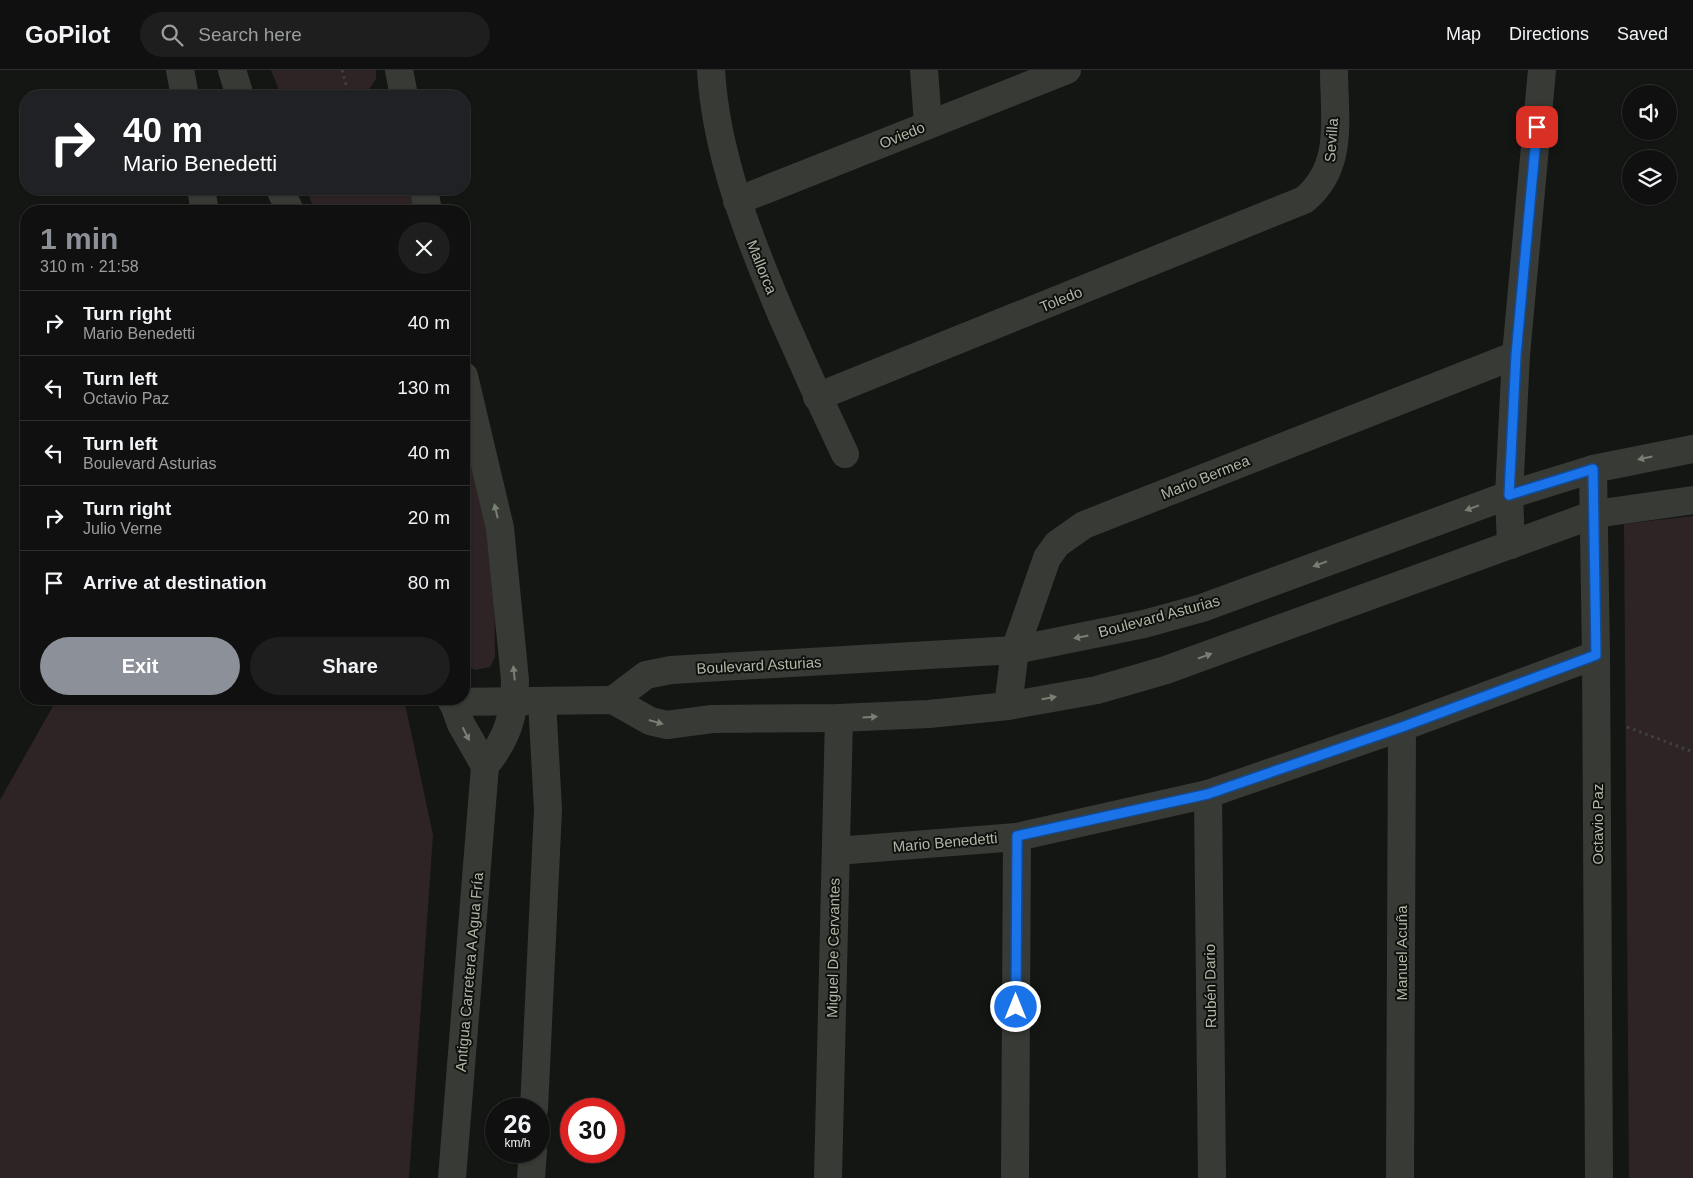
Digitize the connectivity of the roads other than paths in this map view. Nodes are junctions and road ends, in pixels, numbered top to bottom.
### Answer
1 (180, 70) edge
2 (399, 70) edge
3 (711, 70) edge
4 (924, 70) edge
5 (1067, 70) edge
6 (1334, 70) edge
7 (1542, 70) edge
8 (184, 90) edge
9 (403, 90) edge
10 (928, 124) junction
11 (1304, 200) joint
12 (737, 201) junction
13 (1516, 355) junction
14 (818, 398) junction
15 (470, 401) edge
16 (1693, 449) edge
17 (845, 454) dead end
18 (1593, 469) junction
19 (1509, 495) junction
20 (1693, 500) edge
21 (1595, 514) junction
22 (1511, 545) junction
23 (1015, 650) junction
24 (1596, 655) junction
25 (470, 700) edge
26 (515, 700) junction
27 (613, 700) junction
28 (542, 701) junction
29 (454, 705) edge
30 (1008, 706) junction
31 (839, 718) junction
32 (1402, 727) junction
33 (485, 766) junction
34 (1208, 794) junction
35 (1017, 836) junction
36 (836, 851) junction
37 (535, 1098) edge
38 (532, 1163) edge
39 (452, 1178) edge
40 (531, 1178) edge
41 (828, 1178) edge
42 (1015, 1178) edge
43 (1212, 1178) edge
44 (1400, 1178) edge
45 (1599, 1178) edge

1 - 8 street
2 - 9 street
3 - 12 street, Mallorca
4 - 10 street
5 - 10 street, Oviedo
6 - 11 street, Sevilla
7 - 13 street
10 - 12 street, Oviedo
11 - 14 street, Toledo
12 - 14 street, Mallorca
13 - 19 street
13 - 23 street, Mario Bermea
14 - 17 street, Mallorca
26 -> 15 street
16 -> 18 street, Boulevard Asturias
18 - 19 street, Boulevard Asturias
18 - 21 street, Octavio Paz
19 - 22 street
19 -> 23 street, Boulevard Asturias
20 - 21 street
21 - 22 street
21 - 24 street, Octavio Paz
30 -> 22 street
23 - 27 street, Boulevard Asturias
23 - 30 street, Mario Bermea
24 - 32 street, Mario Benedetti
24 - 45 street, Octavio Paz
25 - 26 street
26 - 28 street
26 - 33 street
27 - 28 street
27 -> 31 street
28 - 37 street
29 -> 33 street
31 -> 30 street
31 - 36 street, Miguel De Cervantes
32 - 34 street, Mario Benedetti
32 - 44 street, Manuel Acuña
33 - 39 street, Antigua Carretera A Agua Fría
34 - 35 street, Mario Benedetti
34 - 43 street, Rubén Dario
35 - 36 street, Mario Benedetti
35 - 42 street
36 - 41 street, Miguel De Cervantes
38 - 40 street

